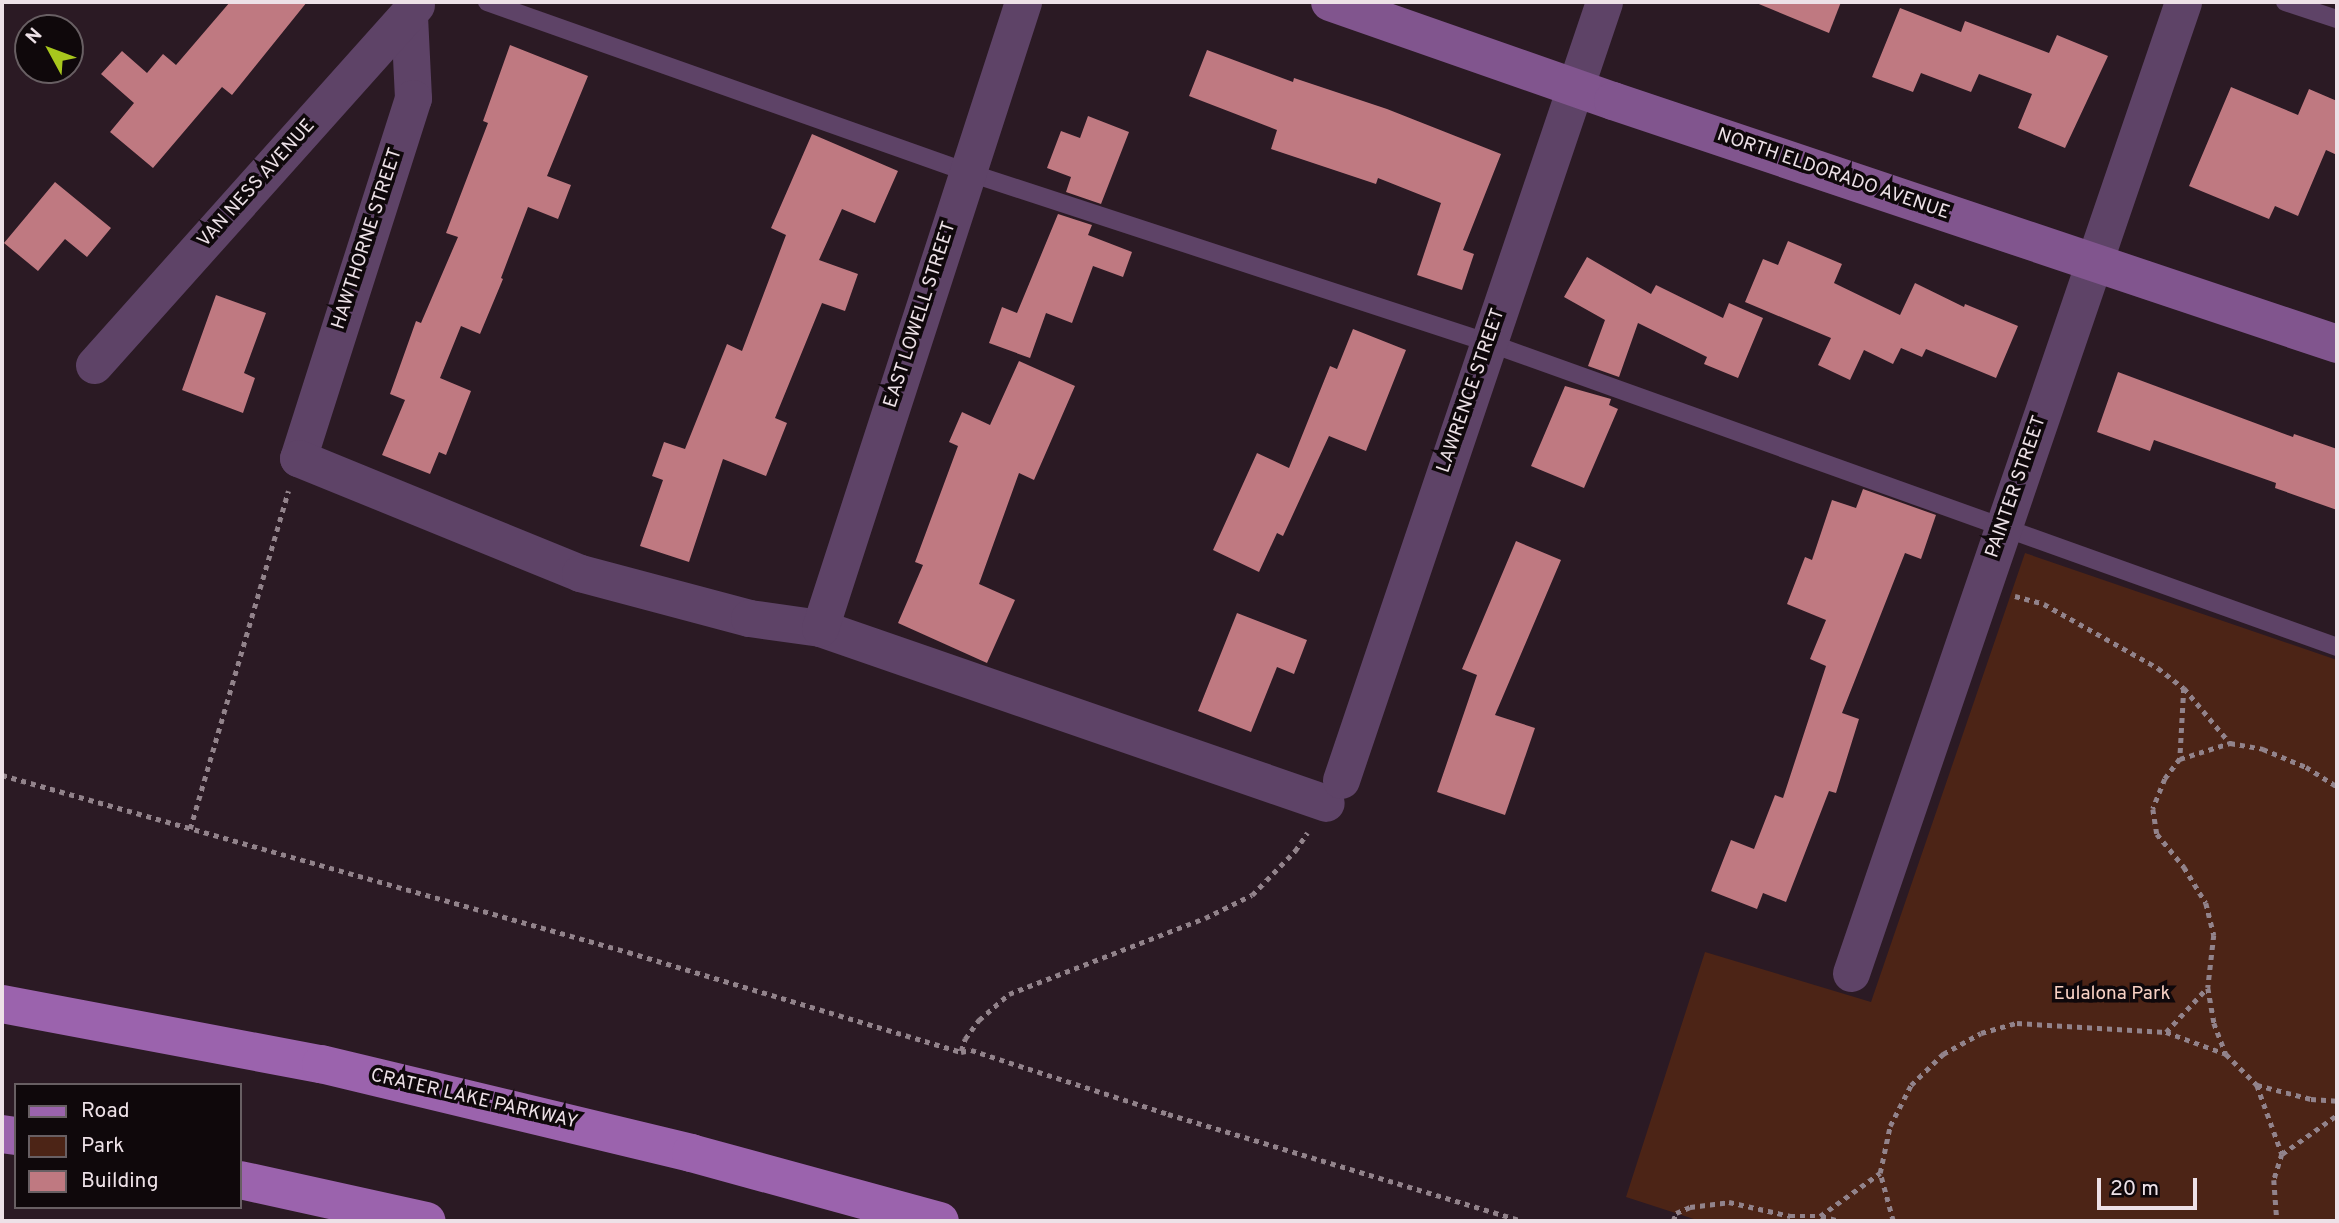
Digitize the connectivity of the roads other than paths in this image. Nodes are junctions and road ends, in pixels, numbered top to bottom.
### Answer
1 (487, 2) edge
2 (1023, 2) edge
3 (1330, 2) edge
4 (1604, 2) edge
5 (2183, 2) edge
6 (2285, 2) edge
7 (414, 9) edge
8 (2337, 19) edge
9 (1575, 88) junction
10 (967, 172) junction
11 (2094, 262) junction
12 (1489, 343) junction
13 (2337, 344) edge
14 (94, 365) dead end
15 (2004, 526) junction
16 (820, 628) junction
17 (2337, 647) edge
18 (1851, 973) dead end
19 (2, 1004) edge
20 (242, 1180) edge
21 (427, 1221) edge
22 (940, 1221) edge

1 - 10 lane
2 - 10 street, EAST LOWELL STREET
3 - 9 street, NORTH ELDORADO AVENUE
4 - 9 street, LAWRENCE STREET
5 - 11 street, PAINTER STREET
6 - 8 lane
7 - 14 street, VAN NESS AVENUE
7 - 16 street, HAWTHORNE STREET
9 - 11 street, NORTH ELDORADO AVENUE
9 - 12 street, LAWRENCE STREET
10 - 12 lane
10 - 16 street, EAST LOWELL STREET
11 - 13 street, NORTH ELDORADO AVENUE
11 - 15 street, PAINTER STREET
12 - 15 lane
12 - 16 street, LAWRENCE STREET
15 - 17 lane
15 - 18 street, PAINTER STREET
19 - 22 main road, CRATER LAKE PARKWAY
20 - 21 main road

